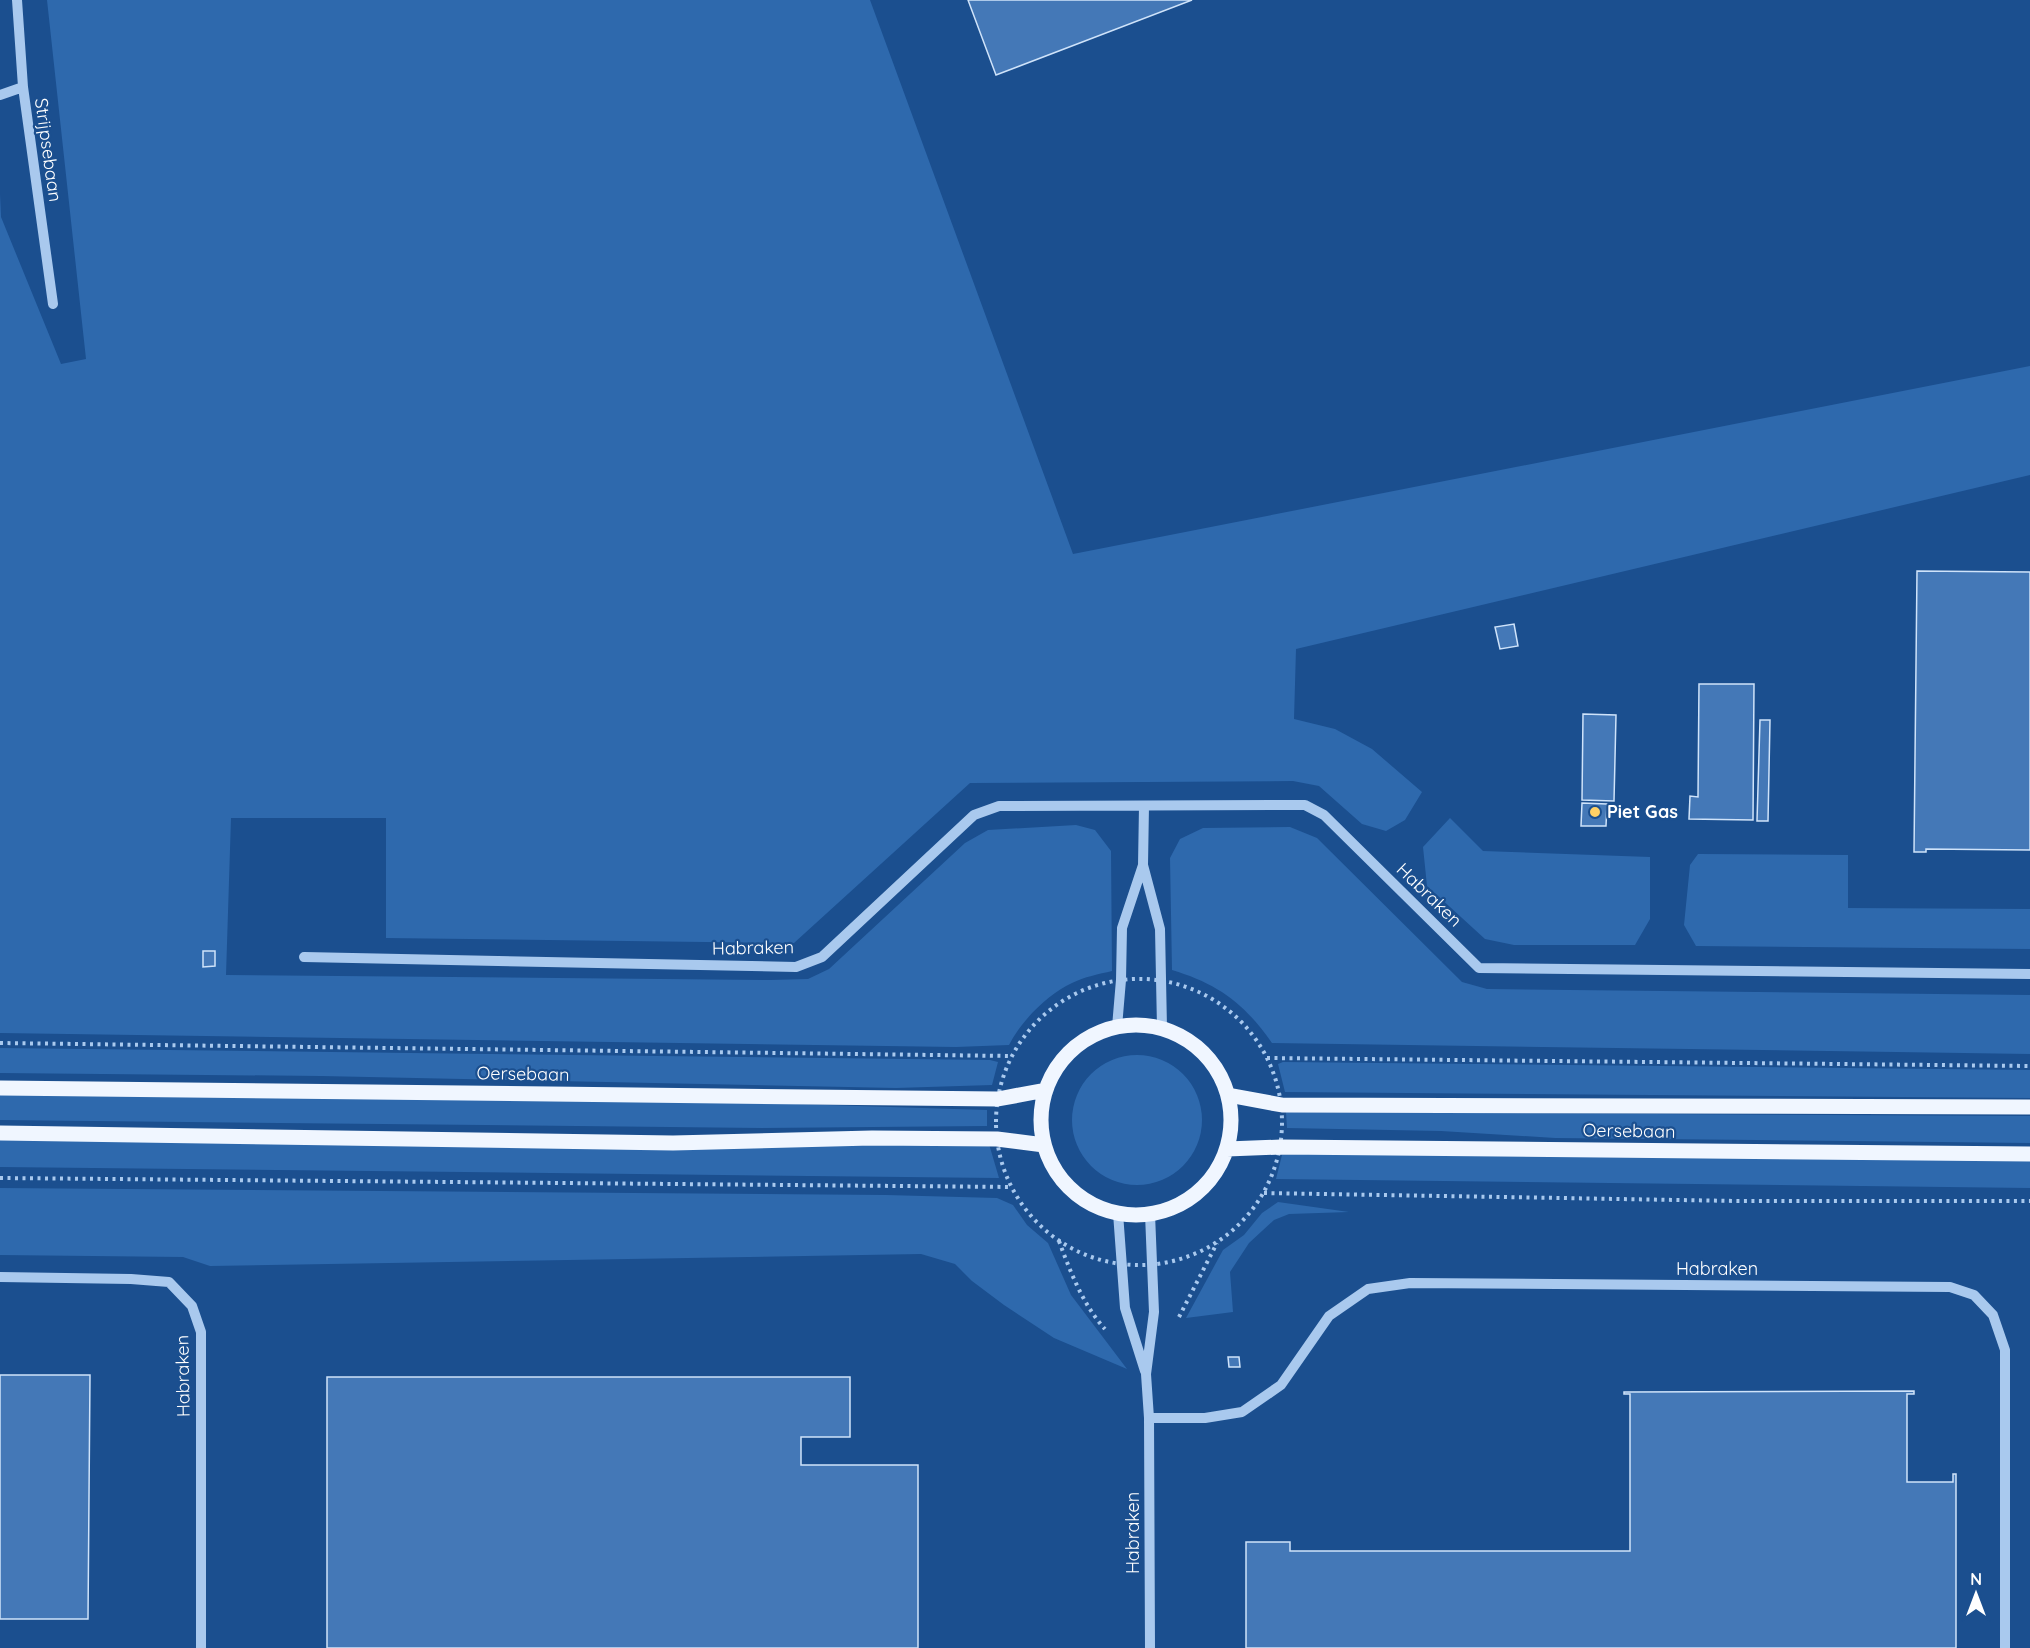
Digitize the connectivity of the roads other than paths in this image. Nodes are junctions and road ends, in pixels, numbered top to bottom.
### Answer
1 (17, 0) edge
2 (23, 87) junction
3 (0, 95) edge
4 (53, 304) dead end
5 (1143, 806) junction
6 (1143, 865) junction
7 (304, 957) dead end
8 (2030, 974) edge
9 (1117, 1027) junction
10 (1162, 1028) junction
11 (0, 1088) edge
12 (1046, 1090) junction
13 (1228, 1095) junction
14 (2030, 1107) edge
15 (0, 1133) edge
16 (1044, 1145) junction
17 (1227, 1149) junction
18 (2030, 1154) edge
19 (1118, 1213) junction
20 (1150, 1214) junction
21 (0, 1277) edge
22 (1146, 1374) junction
23 (1149, 1418) junction
24 (201, 1648) edge
25 (1150, 1648) edge
26 (2005, 1648) edge

1 - 2 street, Strijpsebaan
2 - 3 street
2 - 4 street, Strijpsebaan
5 - 6 street
5 - 7 street, Habraken
5 - 8 street, Habraken
6 - 9 street
6 - 10 street
9 - 10 main road
9 - 12 main road
10 - 13 main road
11 - 12 main road, Oersebaan
12 - 16 main road
13 - 14 main road, Oersebaan
13 - 17 main road
15 - 16 main road
16 - 19 main road
17 - 18 main road, Oersebaan
17 - 20 main road
19 - 20 main road
19 - 22 street, Habraken
20 - 22 street, Habraken
21 - 24 street, Habraken
22 - 23 street, Habraken
23 - 25 street, Habraken
23 - 26 street, Habraken

